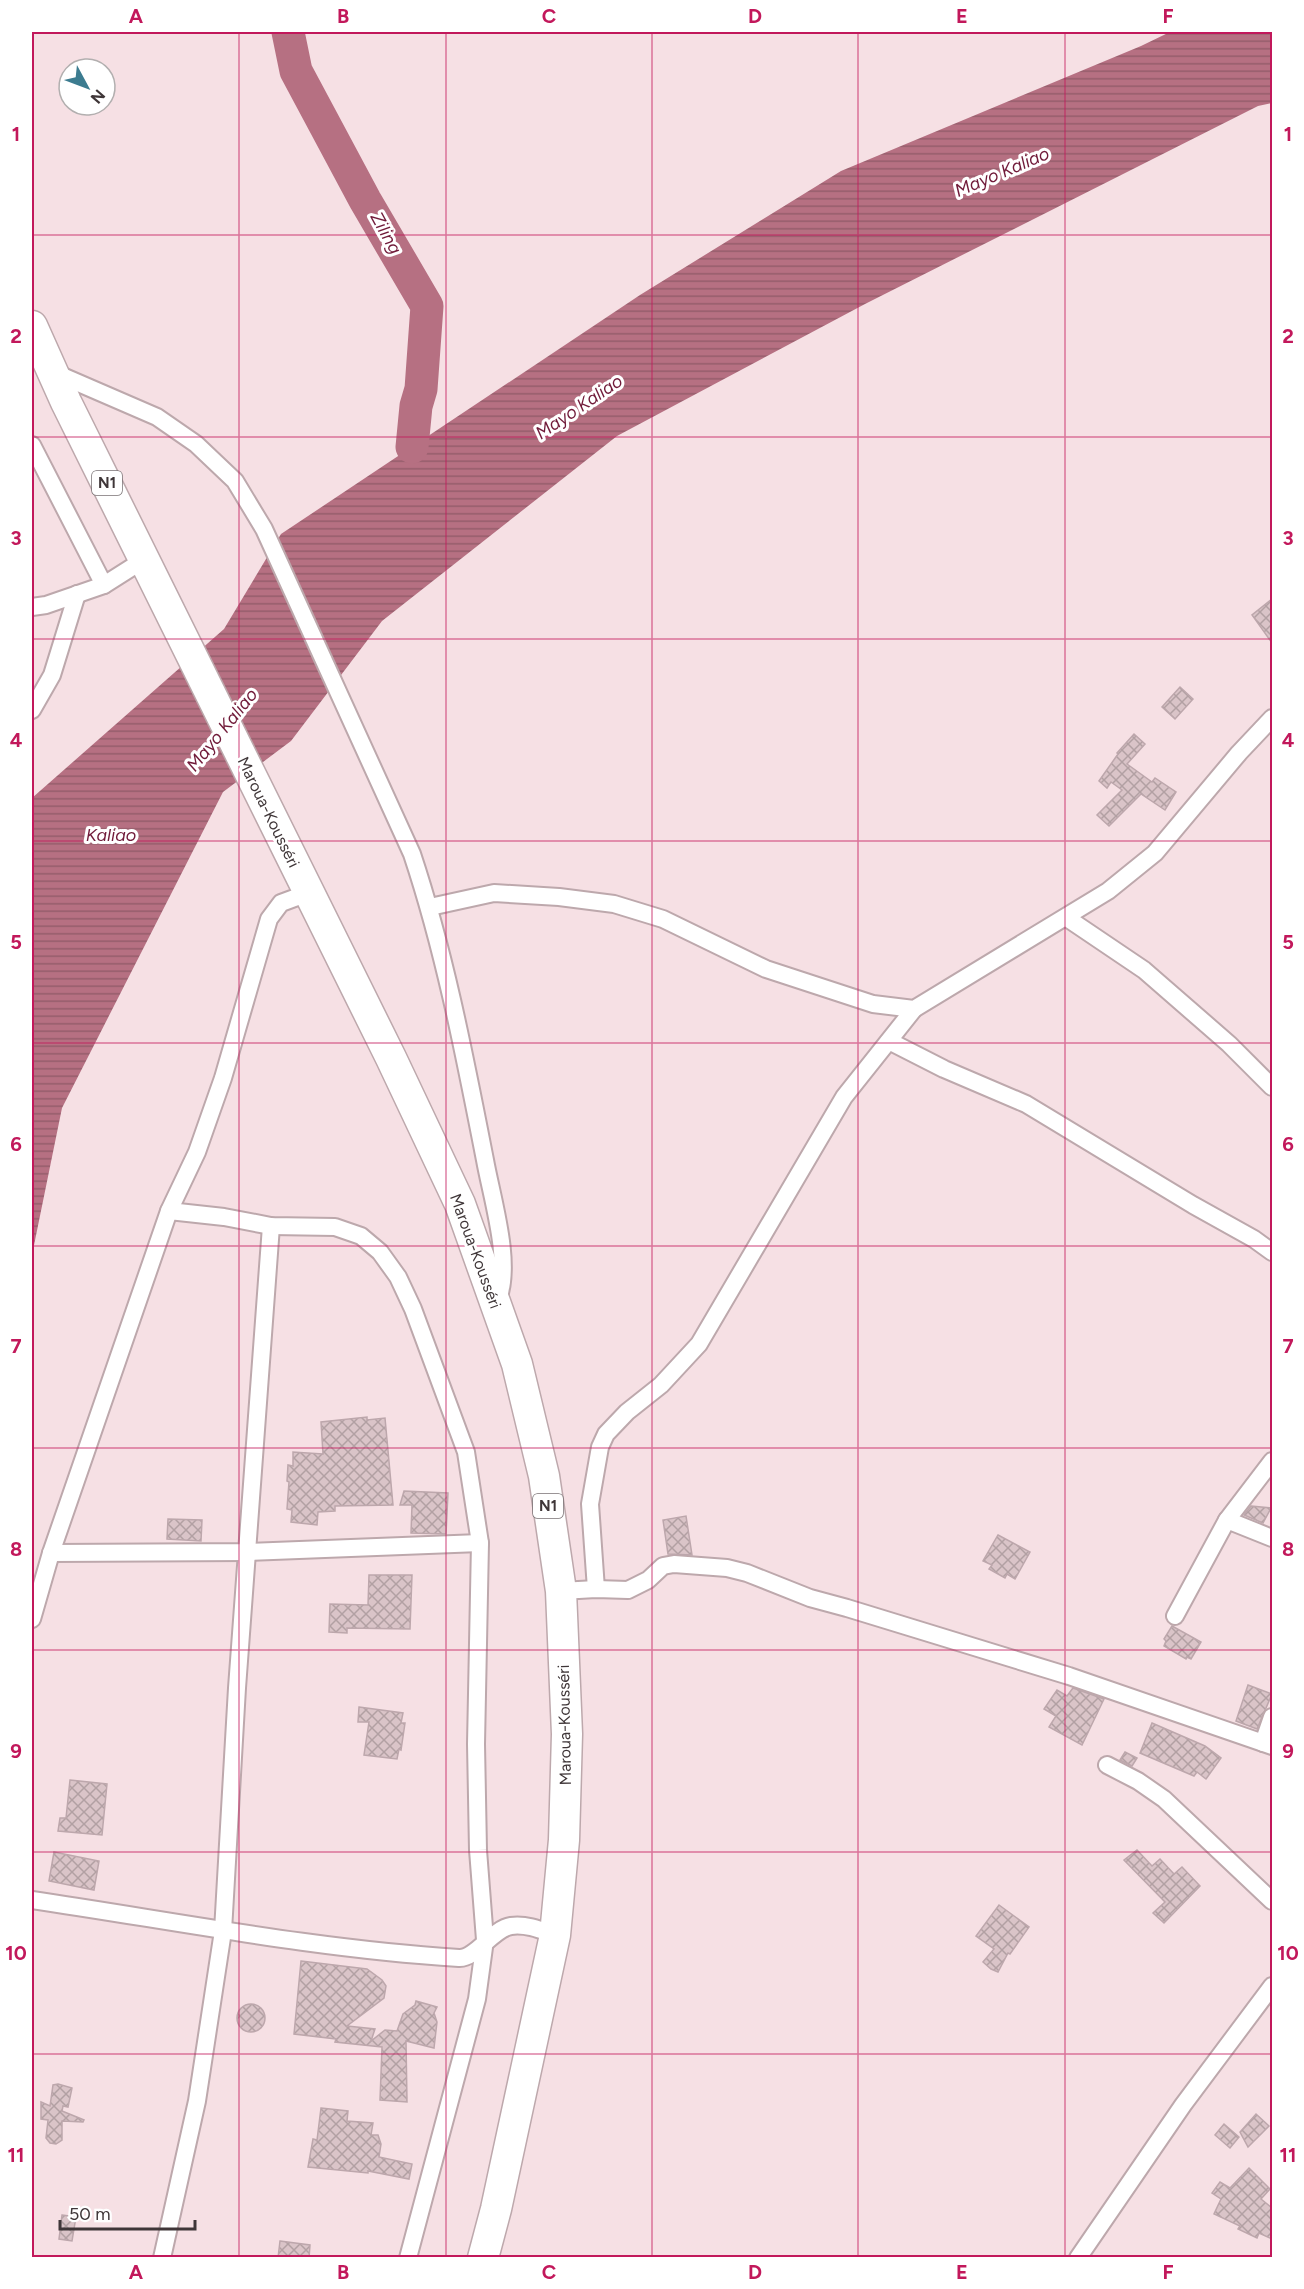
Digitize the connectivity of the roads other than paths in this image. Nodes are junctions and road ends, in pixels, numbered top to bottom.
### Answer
1 (32, 326) edge
2 (52, 371) junction
3 (32, 445) edge
4 (145, 558) junction
5 (104, 585) junction
6 (77, 594) junction
7 (32, 607) edge
8 (32, 710) edge
9 (1272, 718) edge
10 (308, 892) junction
11 (430, 908) junction
12 (1067, 918) junction
13 (914, 1009) junction
14 (888, 1041) junction
15 (1272, 1087) edge
16 (170, 1211) junction
17 (271, 1226) junction
18 (1272, 1252) edge
19 (496, 1306) junction
20 (1272, 1461) edge
21 (1227, 1520) junction
22 (1272, 1538) edge
23 (480, 1543) junction
24 (248, 1552) junction
25 (51, 1553) junction
26 (596, 1589) junction
27 (561, 1591) junction
28 (1175, 1616) dead end
29 (32, 1619) edge
30 (1272, 1718) edge
31 (1268, 1744) edge
32 (1107, 1766) dead end
33 (32, 1900) edge
34 (1272, 1901) edge
35 (223, 1931) junction
36 (555, 1935) junction
37 (485, 1940) junction
38 (1272, 1986) edge
39 (162, 2258) edge
40 (408, 2258) edge
41 (483, 2258) edge
42 (1078, 2258) edge

1 - 2 highway, Maroua-Kousséri / N1
2 - 4 highway, Maroua-Kousséri / N1
2 - 11 street
3 - 5 street
4 - 5 street
4 - 10 highway, Maroua-Kousséri / N1
5 - 6 street
6 - 7 street
6 - 8 street
9 - 12 street
10 - 16 street
10 - 19 highway, Maroua-Kousséri / N1
11 - 13 street
11 - 19 street
12 - 13 street
12 - 15 street
13 - 14 street
14 - 18 street
14 - 26 street
16 - 17 street
16 - 25 street
17 - 23 street
17 - 24 street
19 - 27 highway, Maroua-Kousséri / N1
20 - 21 street
21 - 22 street
21 - 28 street
23 - 24 street
23 - 37 street
24 - 25 street
24 - 35 street
25 - 29 street
26 - 27 street
26 - 31 street
27 - 36 highway, Maroua-Kousséri / N1
30 - 31 street
32 - 34 street
33 - 35 street
35 - 37 street
35 - 39 street
36 - 37 street
36 - 41 highway, Maroua-Kousséri / N1
37 - 40 street
38 - 42 street

